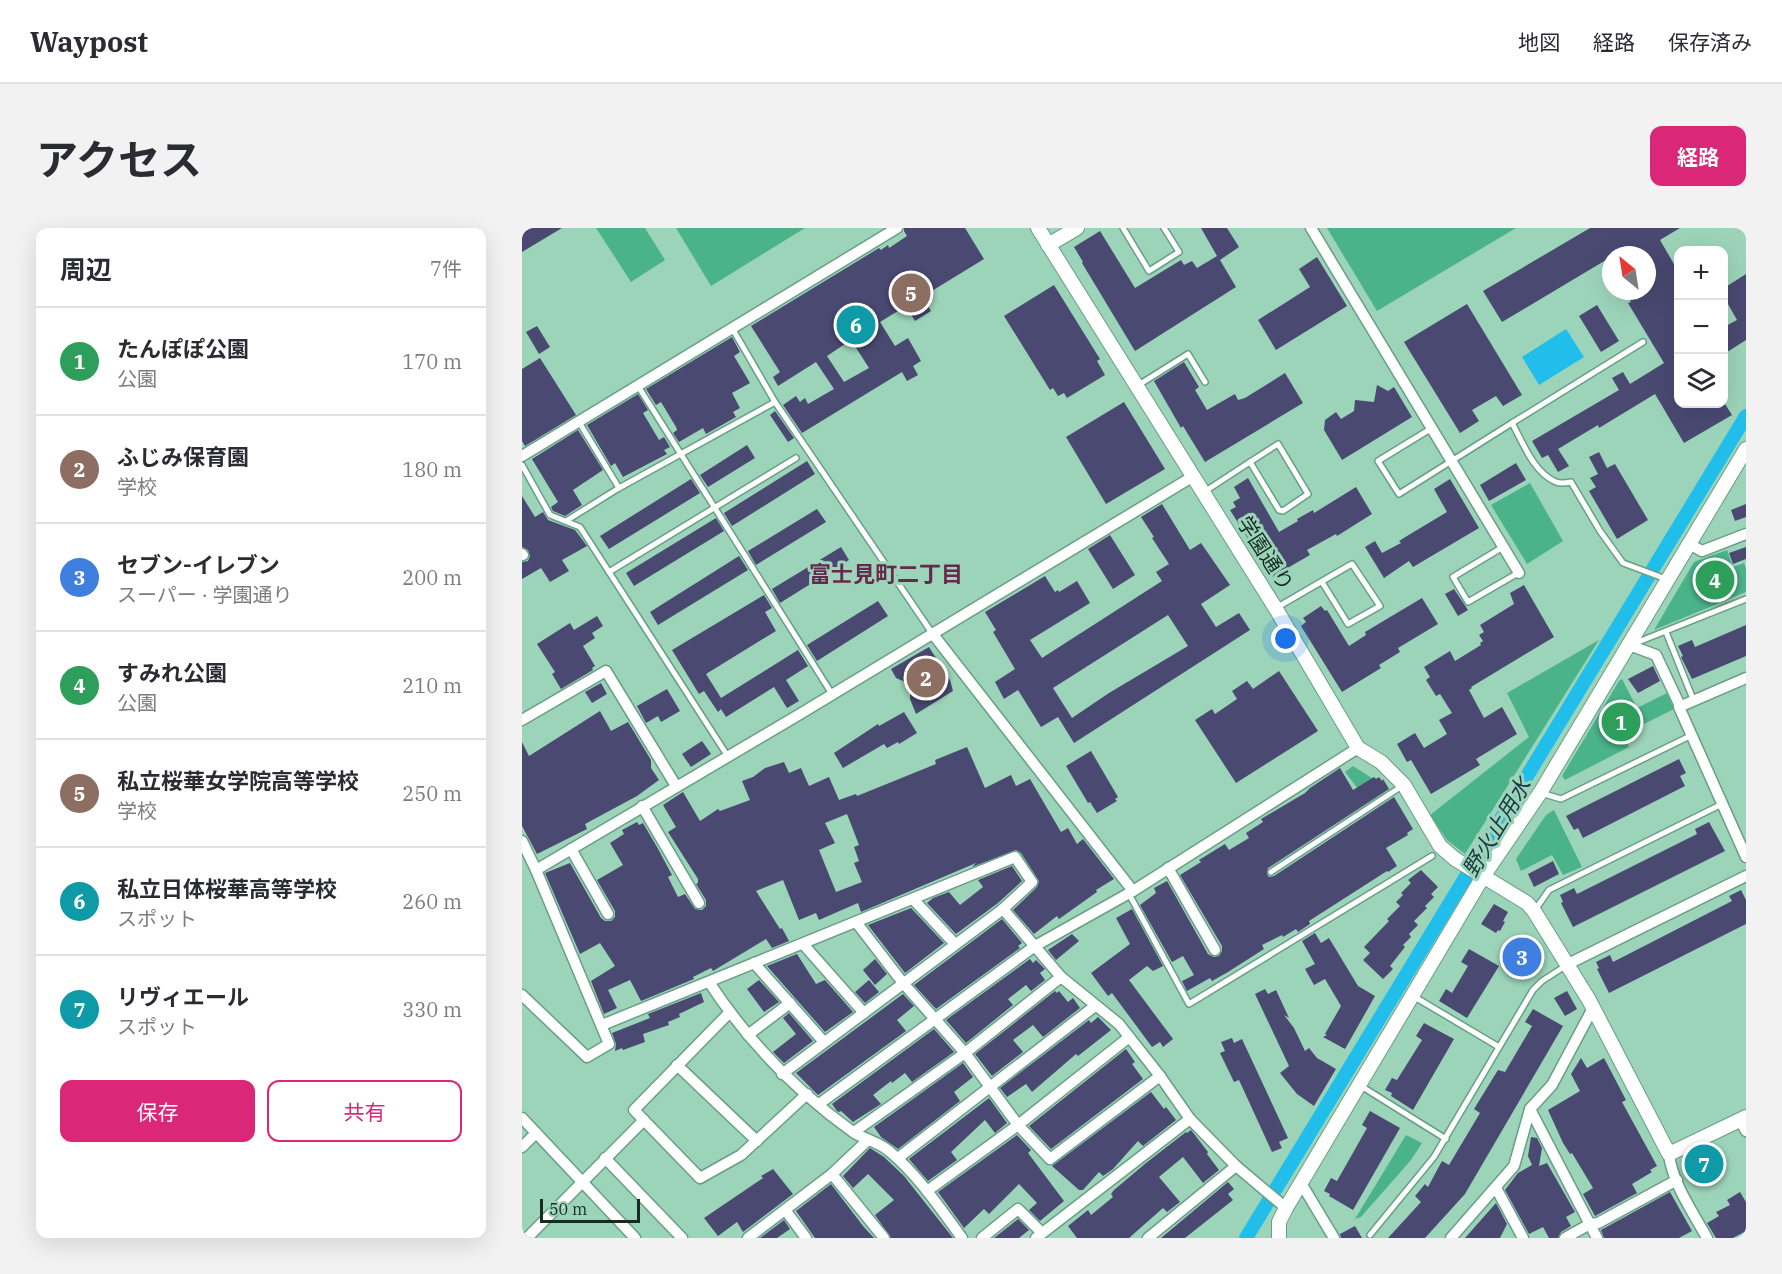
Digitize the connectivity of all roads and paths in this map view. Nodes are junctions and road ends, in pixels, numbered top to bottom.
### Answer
1 (897, 228) edge
2 (1038, 228) edge
3 (1077, 228) edge
4 (1123, 228) edge
5 (1164, 228) edge
6 (1311, 228) edge
7 (1048, 245) junction
8 (732, 328) junction
9 (1643, 342) dead end
10 (1205, 382) dead end
11 (638, 385) junction
12 (1136, 387) junction
13 (775, 402) junction
14 (579, 422) junction
15 (1512, 423) junction
16 (1432, 428) junction
17 (1746, 450) edge
18 (683, 454) junction
19 (522, 456) edge
20 (796, 458) dead end
21 (1452, 461) junction
22 (1250, 462) junction
23 (522, 465) edge
24 (1192, 477) junction
25 (619, 488) junction
26 (1202, 493) junction
27 (713, 508) junction
28 (566, 521) junction
29 (1746, 534) edge
30 (1689, 544) junction
31 (1503, 547) junction
32 (609, 572) junction
33 (1519, 573) joint
34 (1668, 580) junction
35 (1322, 582) junction
36 (1746, 599) edge
37 (1276, 609) junction
38 (1666, 632) junction
39 (932, 633) junction
40 (1629, 645) junction
41 (1746, 678) edge
42 (832, 694) junction
43 (1694, 699) junction
44 (1680, 706) junction
45 (522, 720) edge
46 (1692, 735) junction
47 (1358, 748) junction
48 (727, 755) junction
49 (1404, 785) junction
50 (675, 786) junction
51 (1540, 793) junction
52 (1722, 804) junction
53 (642, 806) junction
54 (522, 841) edge
55 (571, 849) junction
56 (1432, 856) dead end
57 (1746, 857) edge
58 (1168, 868) junction
59 (536, 870) junction
60 (1270, 872) dead end
61 (1480, 873) junction
62 (1746, 876) edge
63 (1131, 893) junction
64 (913, 899) junction
65 (699, 903) dead end
66 (1003, 909) junction
67 (1534, 911) junction
68 (608, 914) dead end
69 (856, 922) junction
70 (803, 944) junction
71 (955, 945) junction
72 (1035, 946) junction
73 (1215, 950) dead end
74 (754, 963) junction
75 (1568, 964) junction
76 (1061, 977) junction
77 (709, 982) junction
78 (903, 983) junction
79 (522, 996) edge
80 (1412, 996) junction
81 (790, 1003) junction
82 (1095, 1006) junction
83 (1593, 1008) junction
84 (729, 1013) junction
85 (864, 1013) junction
86 (935, 1018) junction
87 (602, 1025) junction
88 (748, 1035) junction
89 (1128, 1038) junction
90 (824, 1042) junction
91 (1499, 1047) junction
92 (965, 1053) junction
93 (677, 1065) junction
94 (782, 1074) junction
95 (1161, 1076) junction
96 (1359, 1085) junction
97 (992, 1087) junction
98 (807, 1094) junction
99 (819, 1104) junction
100 (1530, 1109) junction
101 (522, 1118) edge
102 (1190, 1119) junction
103 (644, 1120) junction
104 (1744, 1123) edge
105 (1018, 1125) junction
106 (854, 1132) junction
107 (536, 1133) junction
108 (1446, 1139) junction
109 (868, 1140) junction
110 (757, 1141) junction
111 (522, 1147) edge
112 (1669, 1154) junction
113 (605, 1158) junction
114 (897, 1158) junction
115 (1236, 1166) junction
116 (832, 1174) junction
117 (1677, 1180) junction
118 (581, 1181) junction
119 (1301, 1184) junction
120 (1497, 1188) junction
121 (927, 1191) junction
122 (1281, 1204) junction
123 (786, 1211) junction
124 (1590, 1224) junction
125 (1370, 1235) dead end
126 (1039, 1236) edge
127 (1329, 1236) edge
128 (527, 1238) edge
129 (635, 1238) edge
130 (682, 1238) edge
131 (748, 1238) edge
132 (806, 1238) edge
133 (884, 1238) edge
134 (962, 1238) edge
135 (982, 1238) edge
136 (1148, 1238) edge
137 (1279, 1238) edge
138 (1451, 1238) edge
139 (1523, 1238) edge
140 (1565, 1238) edge
141 (1597, 1238) edge
142 (1707, 1238) edge

1 - 8 street
2 - 7 street, 学園通り
3 - 7 street
4 - 5 lane
6 - 16 street
7 - 12 street, 学園通り
8 - 11 street
8 - 13 lane
9 - 15 lane
10 - 12 lane
11 - 14 street
11 - 18 lane
12 - 24 street, 学園通り
13 - 18 lane
13 - 39 lane
14 - 19 street
14 - 25 lane
15 - 21 lane
15 - 34 lane
16 - 21 street
16 - 21 lane
17 - 30 street
18 - 25 lane
18 - 27 lane
20 - 27 lane
21 - 31 street
22 - 22 lane
22 - 26 lane
23 - 28 lane
24 - 26 street, 学園通り
24 - 39 street
25 - 28 lane
26 - 37 street, 学園通り
27 - 32 lane
27 - 42 lane
28 - 32 lane
29 - 30 street
30 - 34 street
31 - 33 street
31 - 33 lane
32 - 48 lane
34 - 40 street
35 - 35 lane
35 - 37 lane
36 - 38 lane
37 - 47 street, 学園通り
38 - 40 lane
38 - 43 lane
39 - 42 street
39 - 63 street
40 - 44 street
40 - 51 street
41 - 43 street
42 - 48 street
43 - 44 street
44 - 46 street
45 - 50 street
46 - 51 lane
46 - 52 street
47 - 49 street, 学園通り
47 - 58 street
48 - 50 street
49 - 60 lane
49 - 61 street, 学園通り
50 - 53 street
51 - 61 street
52 - 57 street
52 - 67 lane
53 - 55 street
53 - 65 street
54 - 59 street
55 - 59 street
55 - 68 street
56 - 63 lane
58 - 63 street
58 - 73 street
59 - 87 street
61 - 67 street, 学園通り
61 - 80 street
62 - 75 street
63 - 72 street
64 - 66 street
64 - 69 street
64 - 71 street
66 - 71 street
66 - 72 street
67 - 75 street, 学園通り
69 - 70 street
69 - 78 street
70 - 74 street
70 - 85 street
71 - 78 street
72 - 76 street
72 - 86 street
74 - 77 street
74 - 81 street
75 - 83 street, 学園通り
75 - 91 lane
76 - 82 street
76 - 92 street
77 - 84 street
77 - 87 street
78 - 85 street
78 - 86 street
79 - 87 street
80 - 91 lane
80 - 96 street
81 - 88 street
81 - 90 street
82 - 89 street
82 - 97 street
83 - 100 street
83 - 112 street, 学園通り
84 - 88 street
84 - 93 street
85 - 90 street
86 - 92 street
86 - 99 street
88 - 94 street
89 - 95 street
89 - 105 street
90 - 94 street
91 - 108 lane
92 - 97 street
92 - 106 street
93 - 103 street
93 - 110 street
94 - 98 street
95 - 102 street
95 - 105 street
96 - 108 lane
96 - 119 street
97 - 105 street
97 - 114 street
98 - 99 street
98 - 110 street
99 - 106 street
100 - 120 street
100 - 124 street
101 - 107 street
102 - 115 street
102 - 126 street
103 - 110 street
103 - 113 street
104 - 112 street
105 - 121 street
106 - 109 street
107 - 111 street
107 - 118 street
108 - 125 lane
109 - 114 street
109 - 116 street
112 - 117 street
113 - 118 street
113 - 130 street
114 - 121 street
115 - 122 street
115 - 136 street
116 - 123 street
116 - 133 street
117 - 124 street
117 - 142 street
118 - 128 street
118 - 129 street
119 - 122 street
119 - 127 street
120 - 138 street
120 - 139 street
121 - 134 street
122 - 137 street
123 - 131 street
123 - 132 street
124 - 140 street
124 - 141 street
126 - 135 street

